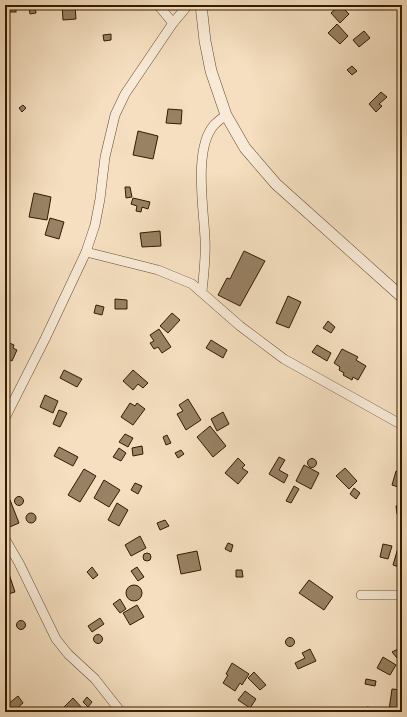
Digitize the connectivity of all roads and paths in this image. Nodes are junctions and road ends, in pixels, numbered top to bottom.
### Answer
1 (158, 5) edge
2 (188, 5) edge
3 (201, 5) edge
4 (173, 22) junction
5 (226, 115) junction
6 (86, 252) junction
7 (202, 291) junction
8 (402, 297) edge
9 (5, 418) edge
10 (402, 425) edge
11 (5, 539) edge
12 (361, 595) dead end
13 (402, 595) edge
14 (121, 712) edge

1 - 4 street
2 - 4 street
3 - 5 street
4 - 6 street
5 - 7 street
5 - 8 street
6 - 7 street
6 - 9 street
7 - 10 street
11 - 14 street
12 - 13 street

